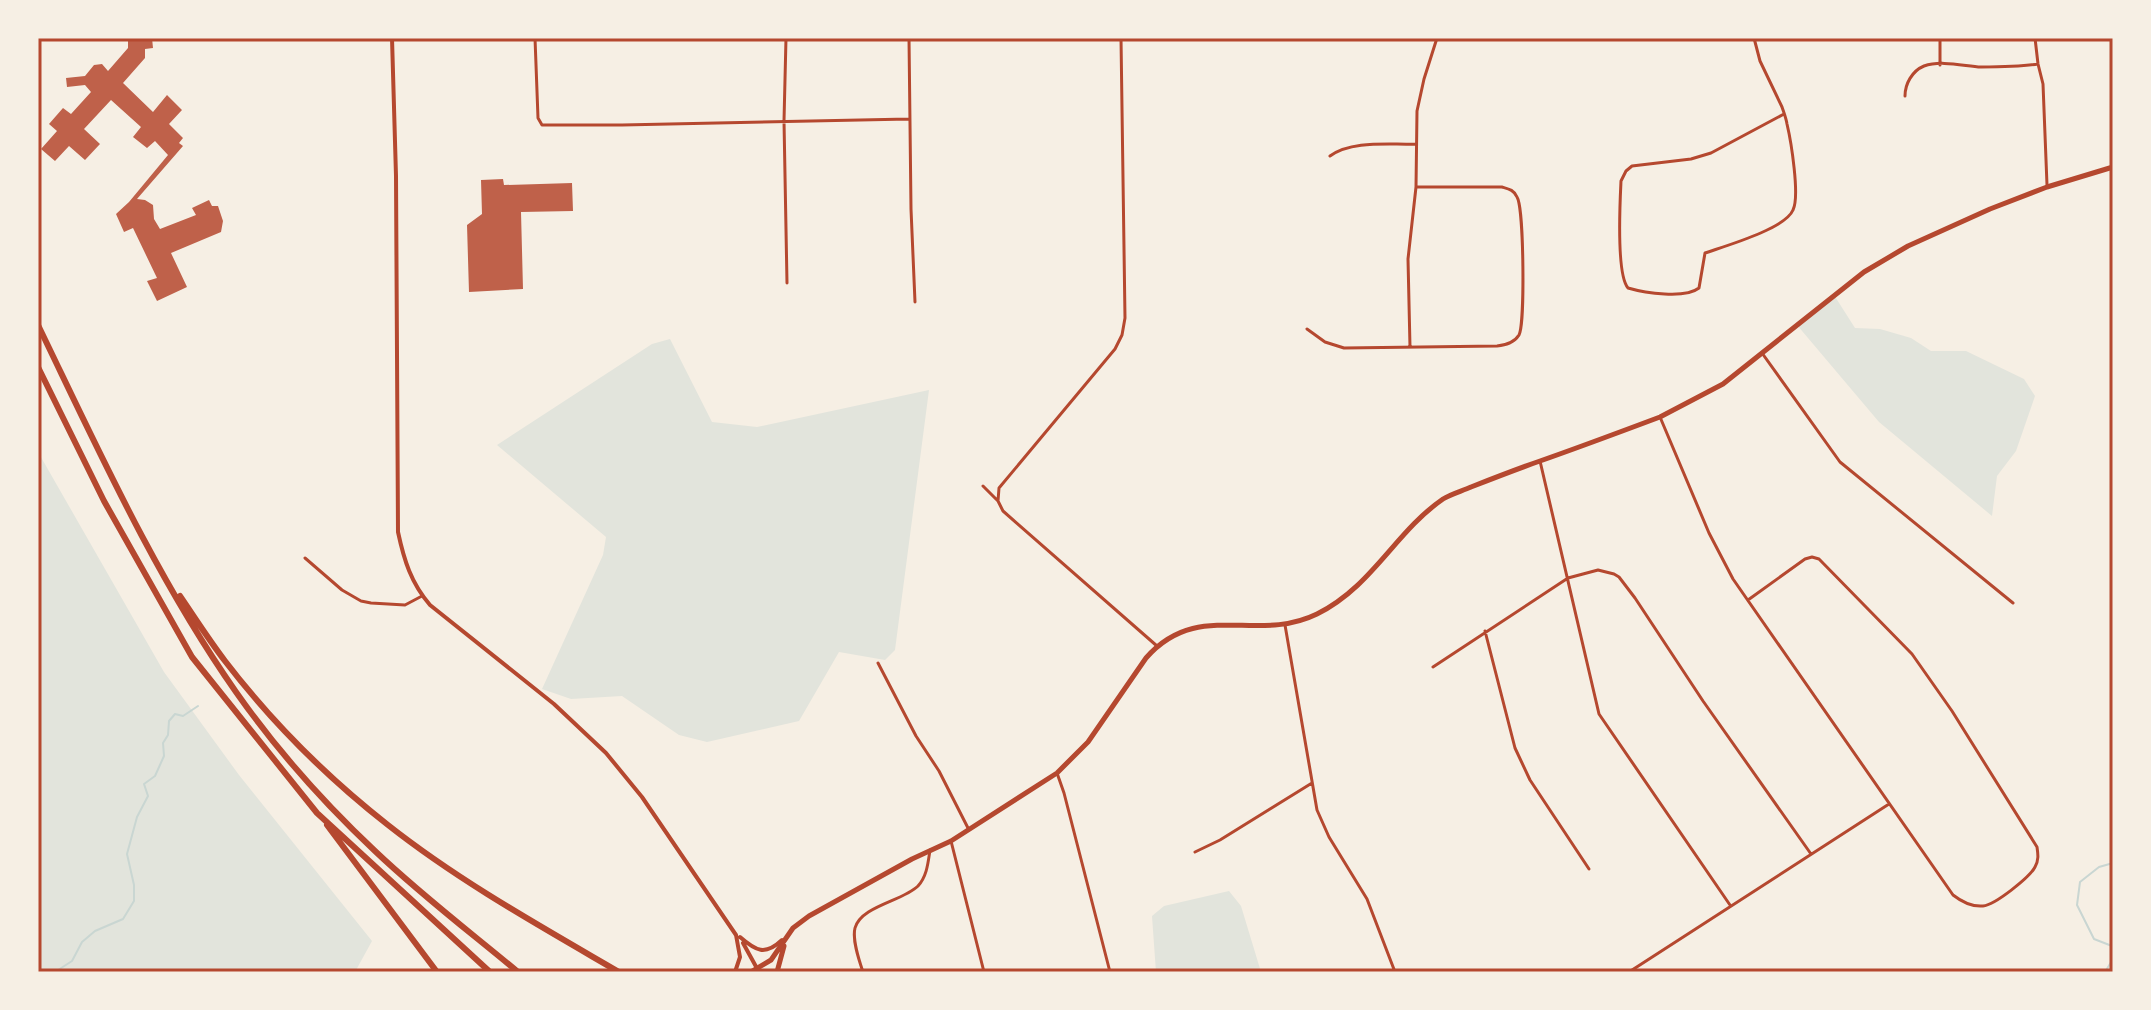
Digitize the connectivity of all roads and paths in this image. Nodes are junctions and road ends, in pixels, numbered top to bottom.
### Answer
1 (392, 38) edge
2 (535, 38) edge
3 (786, 38) edge
4 (909, 38) edge
5 (1121, 38) edge
6 (1437, 38) edge
7 (1754, 38) edge
8 (1940, 38) edge
9 (2035, 38) edge
10 (2038, 64) junction
11 (1940, 65) junction
12 (1905, 96) dead end
13 (1784, 114) junction
14 (909, 119) junction
15 (784, 121) junction
16 (1416, 144) junction
17 (1330, 156) dead end
18 (2113, 167) edge
19 (1416, 187) junction
20 (2047, 187) junction
21 (787, 283) dead end
22 (915, 302) dead end
23 (38, 325) edge
24 (1307, 329) dead end
25 (1410, 347) junction
26 (1762, 353) junction
27 (38, 367) edge
28 (1660, 417) junction
29 (1540, 461) junction
30 (983, 486) dead end
31 (998, 501) junction
32 (305, 558) dead end
33 (156, 562) junction
34 (1568, 578) junction
35 (422, 596) junction
36 (1748, 600) junction
37 (2013, 603) dead end
38 (1284, 624) junction
39 (1485, 631) junction
40 (1157, 646) junction
41 (878, 663) dead end
42 (1433, 667) dead end
43 (1057, 773) junction
44 (1313, 782) junction
45 (1889, 804) junction
46 (317, 813) junction
47 (969, 830) junction
48 (951, 841) junction
49 (930, 850) junction
50 (1195, 852) dead end
51 (1811, 854) junction
52 (1589, 869) dead end
53 (1730, 905) junction
54 (732, 928) junction
55 (789, 934) junction
56 (740, 937) junction
57 (756, 971) edge
58 (437, 972) edge
59 (490, 972) edge
60 (518, 972) edge
61 (619, 972) edge
62 (735, 972) edge
63 (777, 972) edge
64 (863, 972) edge
65 (984, 972) edge
66 (1110, 972) edge
67 (1395, 972) edge
68 (1629, 972) edge

1 - 35 street
2 - 15 street
3 - 15 street
4 - 14 street
5 - 31 street
6 - 16 street
7 - 13 street
8 - 11 street
9 - 10 street
10 - 11 street
10 - 20 street
11 - 12 street
13 - 13 street
14 - 15 street
14 - 22 street
15 - 21 street
16 - 17 street
16 - 19 street
18 - 20 main road
19 - 25 street
19 - 25 street
20 - 26 main road
23 - 33 highway
24 - 25 street
26 - 28 main road
26 - 37 street
27 - 46 highway
28 - 29 main road
28 - 36 street
29 - 34 street
29 - 38 main road
30 - 31 street
31 - 40 street
32 - 35 street
33 - 60 highway
33 - 61 highway
34 - 39 street
34 - 51 street
34 - 53 street
35 - 54 street
36 - 45 street
36 - 45 street
38 - 40 main road
38 - 44 street
39 - 42 street
39 - 52 street
40 - 43 main road
41 - 47 street
43 - 47 main road
43 - 66 street
44 - 50 street
44 - 67 street
45 - 51 street
46 - 58 highway
46 - 59 highway
47 - 48 main road
48 - 49 main road
48 - 65 street
49 - 55 main road
49 - 64 street
51 - 53 street
53 - 68 street
54 - 56 street
54 - 62 street
55 - 56 street
55 - 57 main road
55 - 63 main road
56 - 57 street

